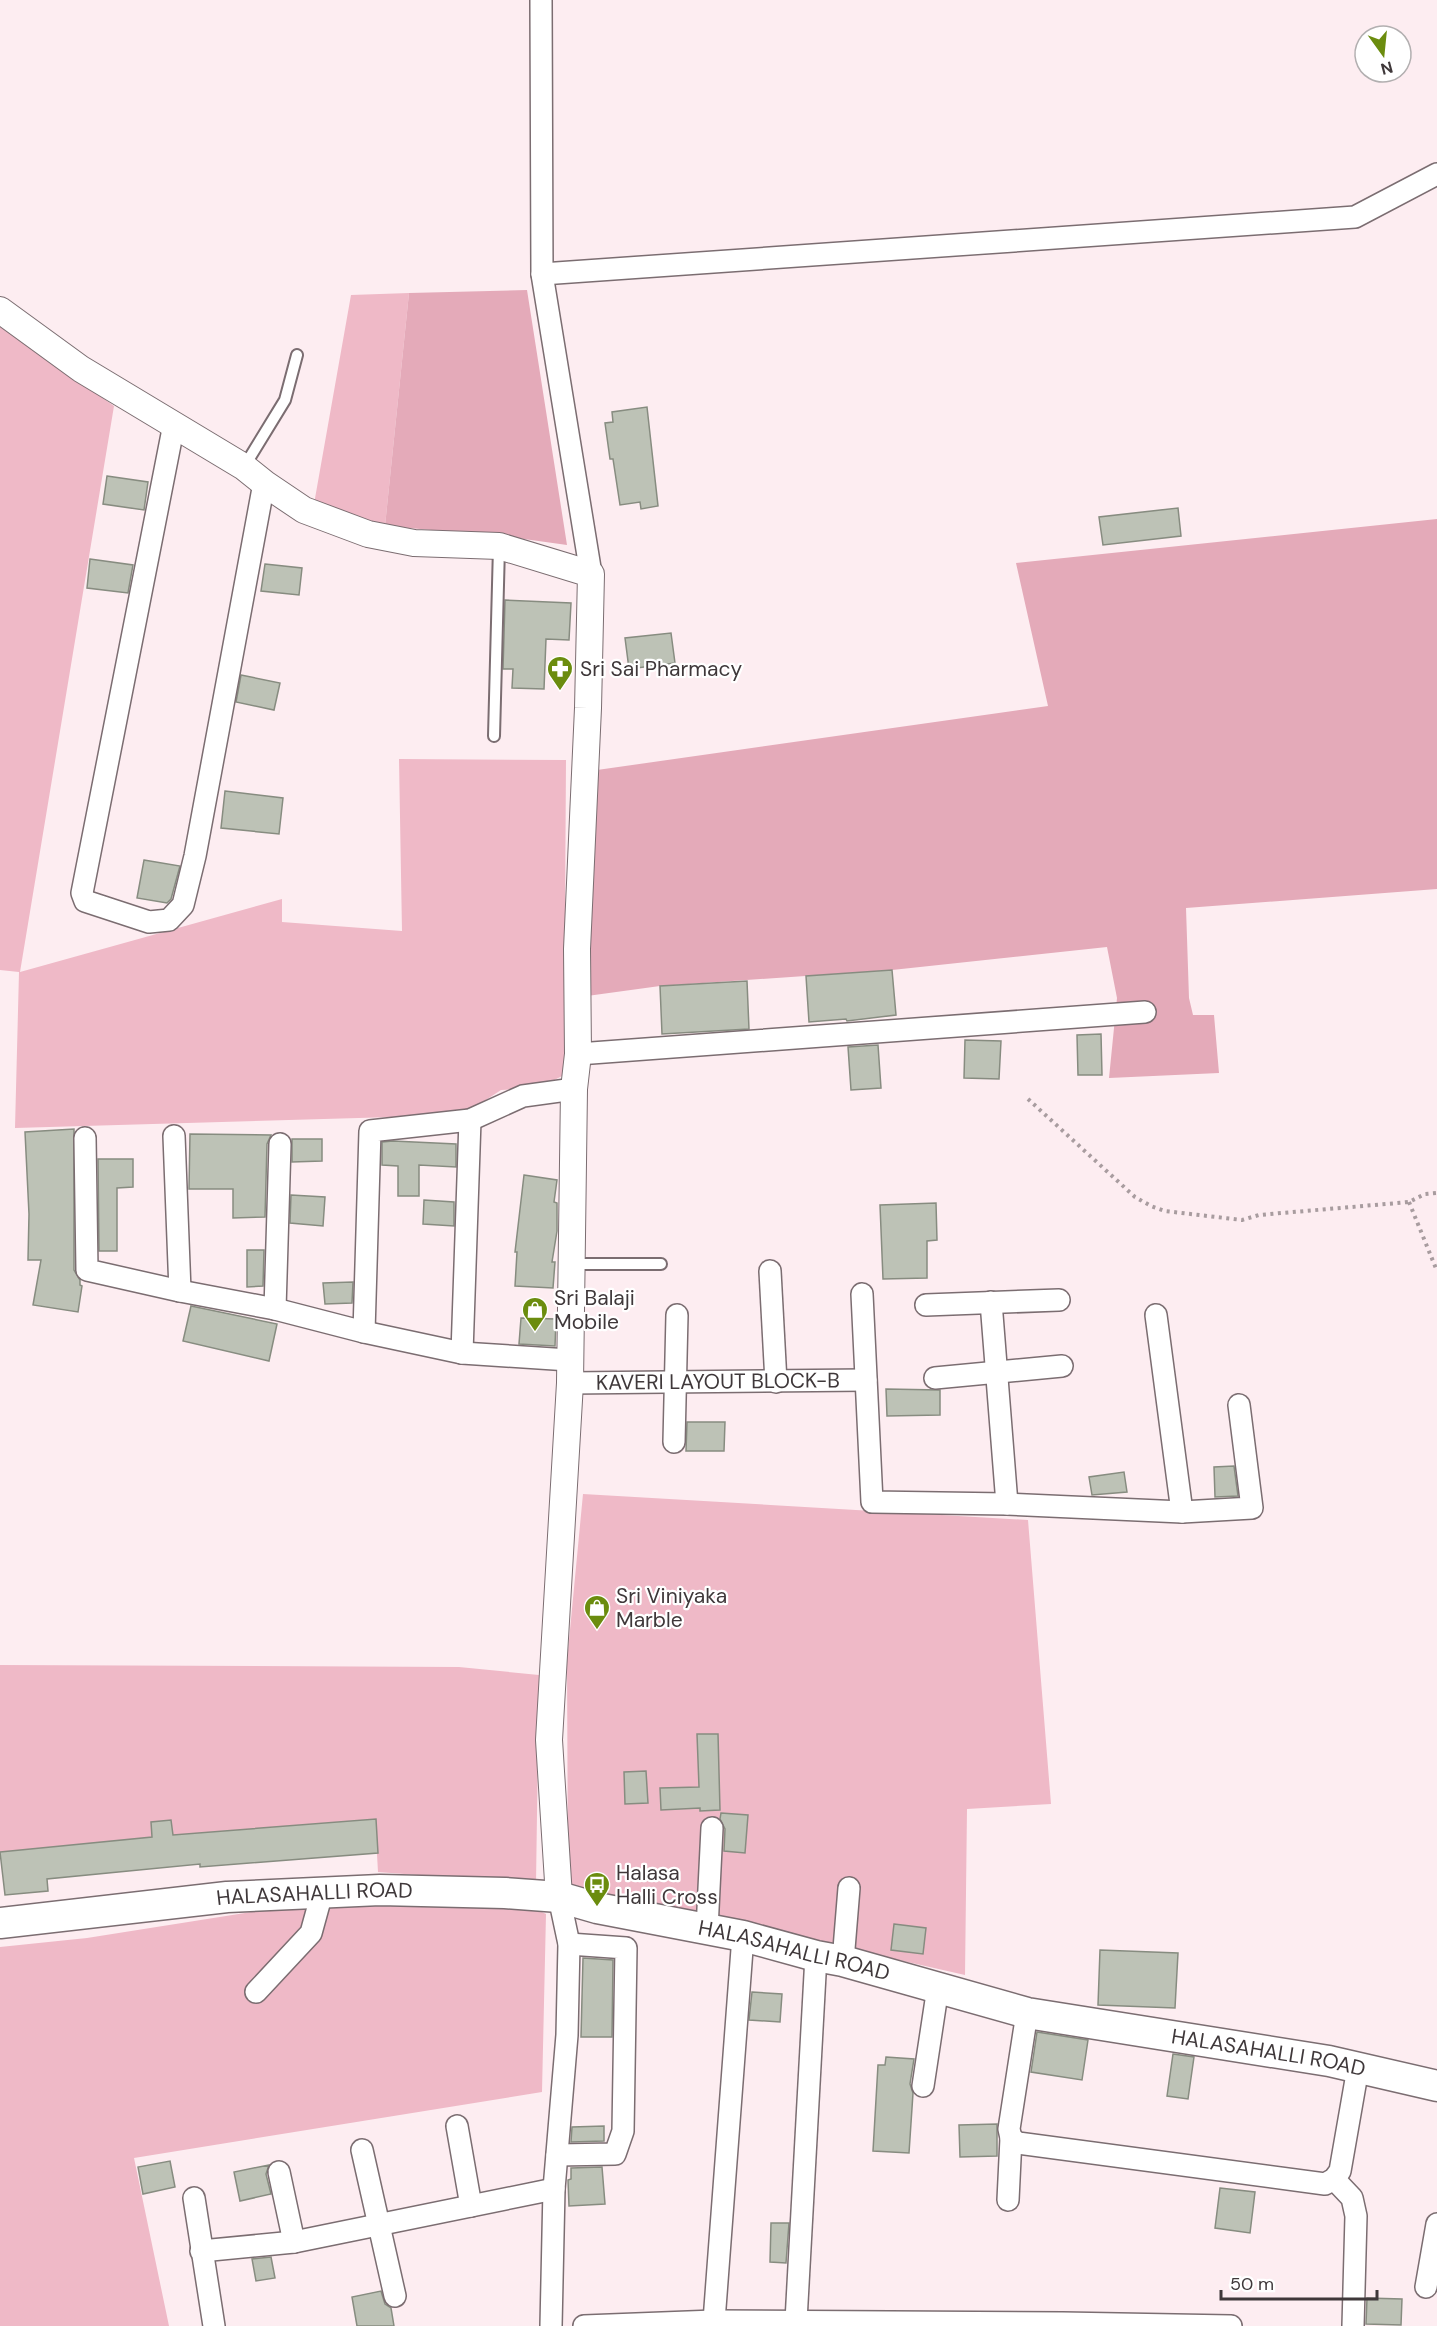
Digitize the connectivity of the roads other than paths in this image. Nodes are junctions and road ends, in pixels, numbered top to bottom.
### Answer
1 (542, 0) edge
2 (1437, 174) edge
3 (543, 274) junction
4 (0, 310) edge
5 (297, 355) dead end
6 (174, 424) junction
7 (244, 467) junction
8 (264, 483) junction
9 (499, 546) junction
10 (591, 574) junction
11 (494, 736) dead end
12 (1145, 1012) dead end
13 (578, 1054) junction
14 (574, 1089) junction
15 (470, 1120) junction
16 (174, 1136) dead end
17 (85, 1138) dead end
18 (280, 1144) dead end
19 (571, 1264) junction
20 (661, 1264) dead end
21 (770, 1271) dead end
22 (180, 1291) junction
23 (862, 1294) dead end
24 (1059, 1300) dead end
25 (991, 1302) junction
26 (926, 1305) dead end
27 (275, 1309) junction
28 (677, 1315) dead end
29 (1156, 1315) dead end
30 (364, 1332) junction
31 (462, 1353) junction
32 (1062, 1366) dead end
33 (569, 1372) junction
34 (997, 1372) junction
35 (935, 1378) dead end
36 (866, 1380) junction
37 (776, 1382) junction
38 (677, 1383) junction
39 (1239, 1405) dead end
40 (674, 1442) dead end
41 (1007, 1504) junction
42 (1182, 1512) junction
43 (712, 1828) dead end
44 (849, 1888) dead end
45 (322, 1893) junction
46 (559, 1897) junction
47 (0, 1923) edge
48 (707, 1929) junction
49 (743, 1936) junction
50 (569, 1944) junction
51 (829, 1958) junction
52 (939, 1987) junction
53 (256, 1992) dead end
54 (1027, 2013) junction
55 (1358, 2068) junction
56 (923, 2085) dead end
57 (1437, 2086) edge
58 (458, 2126) dead end
59 (1011, 2138) junction
60 (362, 2150) dead end
61 (557, 2155) junction
62 (279, 2172) dead end
63 (1334, 2179) junction
64 (554, 2188) junction
65 (194, 2198) dead end
66 (1008, 2200) dead end
67 (471, 2206) junction
68 (1437, 2224) edge
69 (379, 2226) junction
70 (294, 2242) junction
71 (1435, 2245) edge
72 (201, 2251) junction
73 (1426, 2287) dead end
74 (395, 2296) dead end
75 (714, 2321) junction
76 (796, 2321) junction
77 (214, 2326) edge
78 (551, 2326) edge
79 (584, 2326) edge
80 (1231, 2326) edge
81 (1353, 2326) edge

1 - 3 street
2 - 3 street
3 - 10 street
4 - 6 street
5 - 7 lane
6 - 7 street
6 - 8 street
7 - 8 street
8 - 9 street
9 - 10 street
9 - 11 lane
10 - 13 street
12 - 13 street
13 - 14 street
14 - 15 street
14 - 19 street
15 - 30 street
15 - 31 street
16 - 22 street
17 - 22 street, KAVERI LAYOUT BLOCK-B
18 - 27 street
19 - 20 lane
19 - 33 street
21 - 37 street
22 - 27 street, KAVERI LAYOUT BLOCK-B
23 - 36 street
24 - 25 street
25 - 26 street
25 - 34 street
27 - 30 street, KAVERI LAYOUT BLOCK-B
28 - 38 street
29 - 42 street
30 - 31 street, KAVERI LAYOUT BLOCK-B
31 - 33 street, KAVERI LAYOUT BLOCK-B
32 - 34 street
33 - 38 street, KAVERI LAYOUT BLOCK-B
33 - 46 street
34 - 35 street
34 - 41 street
36 - 37 street, KAVERI LAYOUT BLOCK-B
36 - 41 street
37 - 38 street, KAVERI LAYOUT BLOCK-B
38 - 40 street
39 - 42 street
41 - 42 street
43 - 48 street
44 - 51 street
45 - 46 main road, HALASAHALLI ROAD
45 - 47 main road, HALASAHALLI ROAD
45 - 53 street
46 - 48 main road, HALASAHALLI ROAD
46 - 50 street
48 - 49 main road, HALASAHALLI ROAD
49 - 51 main road, HALASAHALLI ROAD
49 - 75 street
50 - 61 street
50 - 61 street
51 - 52 main road, HALASAHALLI ROAD
51 - 76 street
52 - 54 main road, HALASAHALLI ROAD
52 - 56 street
54 - 55 main road, HALASAHALLI ROAD
54 - 59 street
55 - 57 main road, HALASAHALLI ROAD
55 - 63 street
58 - 67 street
59 - 63 street
59 - 66 street
60 - 69 street
61 - 64 street
62 - 70 street
63 - 81 street
64 - 67 street
64 - 78 street
65 - 72 street
67 - 69 street
68 - 71 street
69 - 70 street
69 - 74 street
70 - 72 street
71 - 73 street
72 - 77 street
75 - 76 street
75 - 79 street
76 - 80 street

